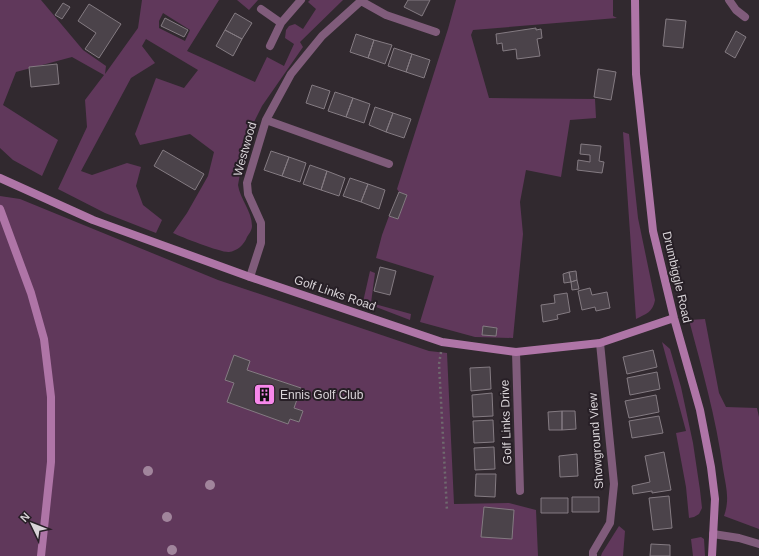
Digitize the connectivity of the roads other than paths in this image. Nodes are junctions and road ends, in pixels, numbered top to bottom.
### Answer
1 (301, 0) edge
2 (362, 0) edge
3 (635, 0) edge
4 (728, 0) edge
5 (260, 9) dead end
6 (745, 17) dead end
7 (281, 23) junction
8 (436, 32) dead end
9 (270, 46) dead end
10 (266, 120) junction
11 (389, 164) dead end
12 (0, 178) edge
13 (0, 209) edge
14 (250, 277) junction
15 (674, 318) junction
16 (600, 343) junction
17 (516, 352) junction
18 (520, 491) dead end
19 (713, 534) junction
20 (759, 544) edge
21 (41, 556) edge
22 (592, 556) edge
23 (712, 556) edge

1 - 7 street
2 - 8 street, Westwood
2 - 10 street, Westwood
3 - 15 street, Drumbiggle Road
4 - 6 street
5 - 7 street
7 - 9 street
10 - 11 street, Westwood
10 - 14 street, Westwood
12 - 14 street, Golf Links Road
13 - 21 street
14 - 17 street, Golf Links Road
15 - 16 street, Golf Links Road
15 - 19 street, Drumbiggle Road
16 - 17 street, Golf Links Road
16 - 22 street, Showground View
17 - 18 street, Golf Links Drive
19 - 20 street
19 - 23 street, Drumbiggle Road

